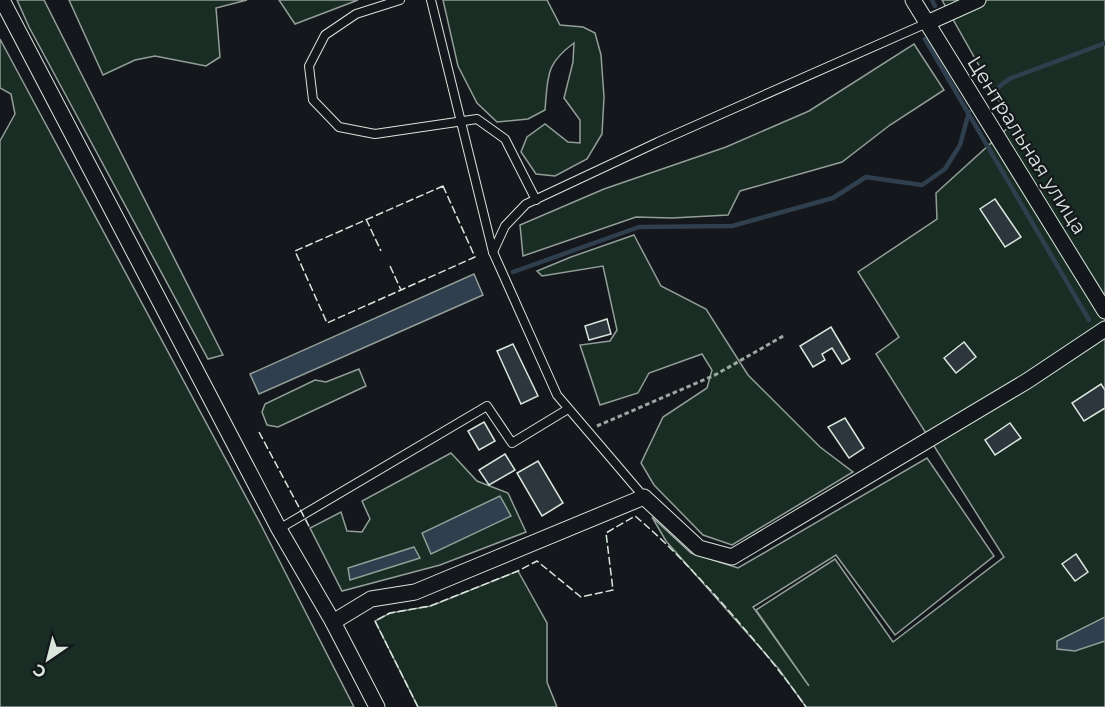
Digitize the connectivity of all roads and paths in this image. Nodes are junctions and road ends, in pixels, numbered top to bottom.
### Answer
1 (2, 0) edge
2 (400, 0) edge
3 (431, 0) edge
4 (913, 0) edge
5 (978, 0) edge
6 (927, 22) junction
7 (459, 121) junction
8 (536, 200) junction
9 (493, 252) junction
10 (1105, 311) edge
11 (1105, 329) edge
12 (785, 335) dead end
13 (568, 409) junction
14 (586, 430) junction
15 (644, 498) junction
16 (279, 529) junction
17 (333, 622) junction
18 (377, 707) edge

1 - 16 street
2 - 7 lane
3 - 7 lane
4 - 6 street, Центральная улица
5 - 6 street
6 - 8 lane
6 - 10 street, Центральная улица
7 - 8 lane
7 - 9 lane
8 - 9 lane
9 - 13 lane
11 - 15 street
12 - 14 path
13 - 14 lane
13 - 16 lane
14 - 15 lane
15 - 17 street
16 - 17 street
17 - 18 street

